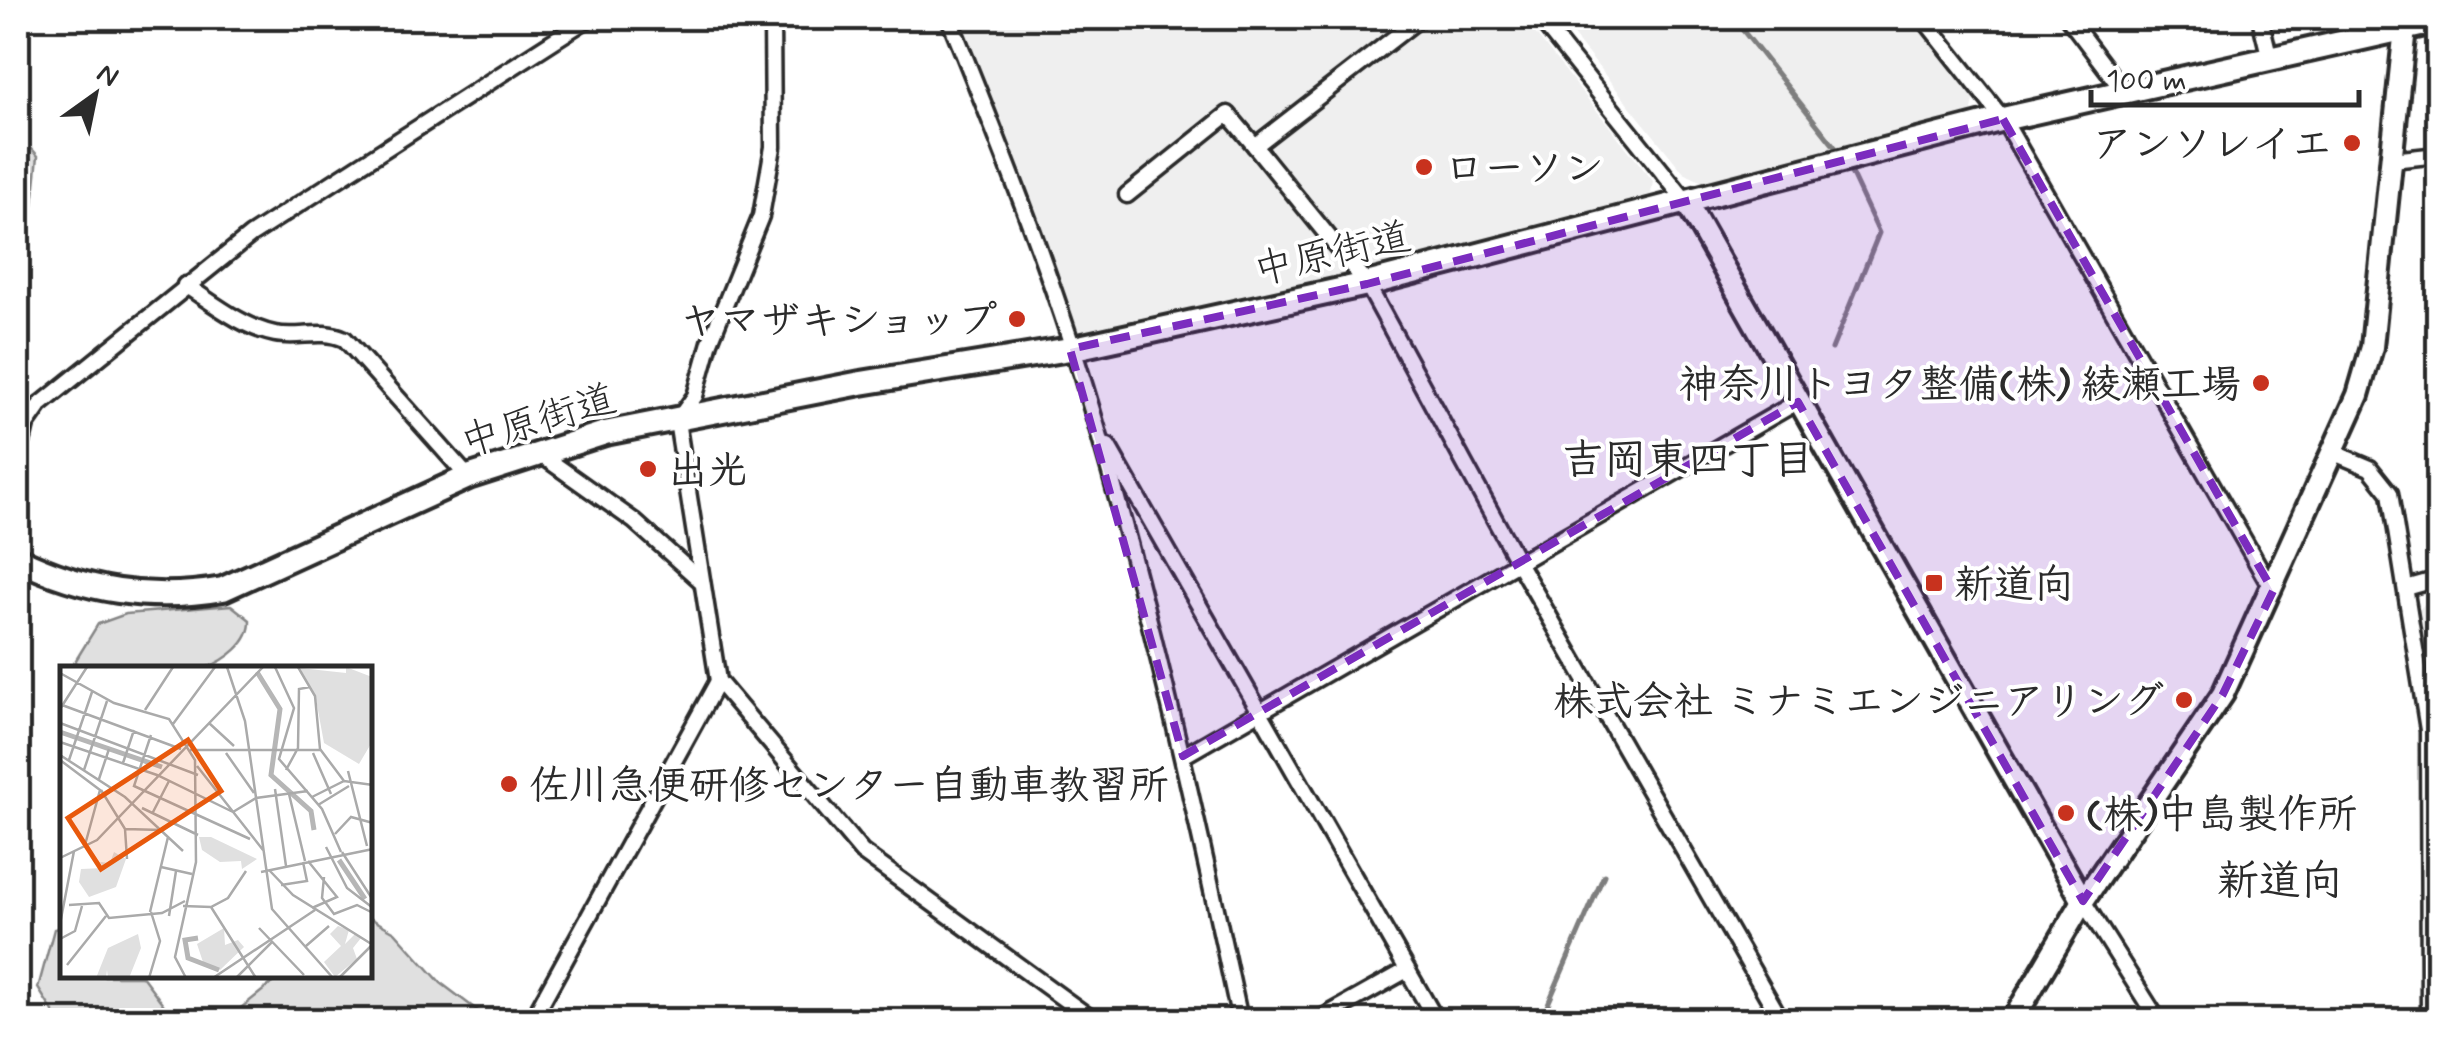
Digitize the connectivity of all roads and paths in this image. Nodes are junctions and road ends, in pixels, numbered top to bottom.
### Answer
1 (590, 18) edge
2 (772, 18) edge
3 (949, 18) edge
4 (1420, 18) edge
5 (1539, 18) edge
6 (1923, 18) edge
7 (2068, 18) edge
8 (2260, 18) edge
9 (2438, 21) edge
10 (2406, 24) edge
11 (2270, 59) junction
12 (2124, 92) junction
13 (2002, 119) junction
14 (1255, 146) junction
15 (2438, 155) edge
16 (2392, 160) junction
17 (1127, 195) dead end
18 (1685, 200) junction
19 (1367, 284) junction
20 (185, 285) junction
21 (1070, 349) junction
22 (1798, 402) junction
23 (677, 421) junction
24 (1098, 428) junction
25 (537, 452) junction
26 (2332, 452) junction
27 (18, 460) edge
28 (468, 477) junction
29 (18, 557) edge
30 (1519, 564) junction
31 (2438, 579) edge
32 (700, 581) junction
33 (2406, 588) junction
34 (2274, 591) junction
35 (718, 680) junction
36 (1258, 712) junction
37 (1184, 756) junction
38 (2434, 828) edge
39 (2084, 901) junction
40 (1407, 970) junction
41 (532, 1020) edge
42 (1093, 1020) edge
43 (1240, 1020) edge
44 (1318, 1020) edge
45 (1436, 1020) edge
46 (1782, 1020) edge
47 (2013, 1020) edge
48 (2158, 1020) edge
49 (2429, 1020) edge

1 - 20 street
2 - 23 street
3 - 21 street
4 - 14 street
5 - 18 street
6 - 13 street
7 - 12 street
8 - 11 street
9 - 10 main road, 中原街道
10 - 11 main road, 中原街道
10 - 16 street
11 - 12 main road, 中原街道
12 - 13 main road, 中原街道
13 - 18 main road, 中原街道
13 - 34 street
14 - 17 street
14 - 19 street
15 - 16 street
16 - 26 street
18 - 19 main road, 中原街道
18 - 22 street
19 - 21 main road, 中原街道
19 - 30 street
20 - 27 street
20 - 28 street
21 - 23 main road, 中原街道
21 - 24 street
22 - 30 street
22 - 39 street
23 - 25 main road, 中原街道
23 - 32 street
24 - 36 street
24 - 37 street
25 - 28 main road, 中原街道
25 - 32 street
26 - 33 street
26 - 34 street
28 - 29 main road, 中原街道
30 - 36 street
30 - 46 street
31 - 33 street
32 - 35 street
33 - 38 street
34 - 39 street
35 - 41 street
35 - 42 street
36 - 37 street
36 - 40 street
37 - 43 street
38 - 49 street
39 - 47 street
39 - 48 street
40 - 44 street
40 - 45 street

